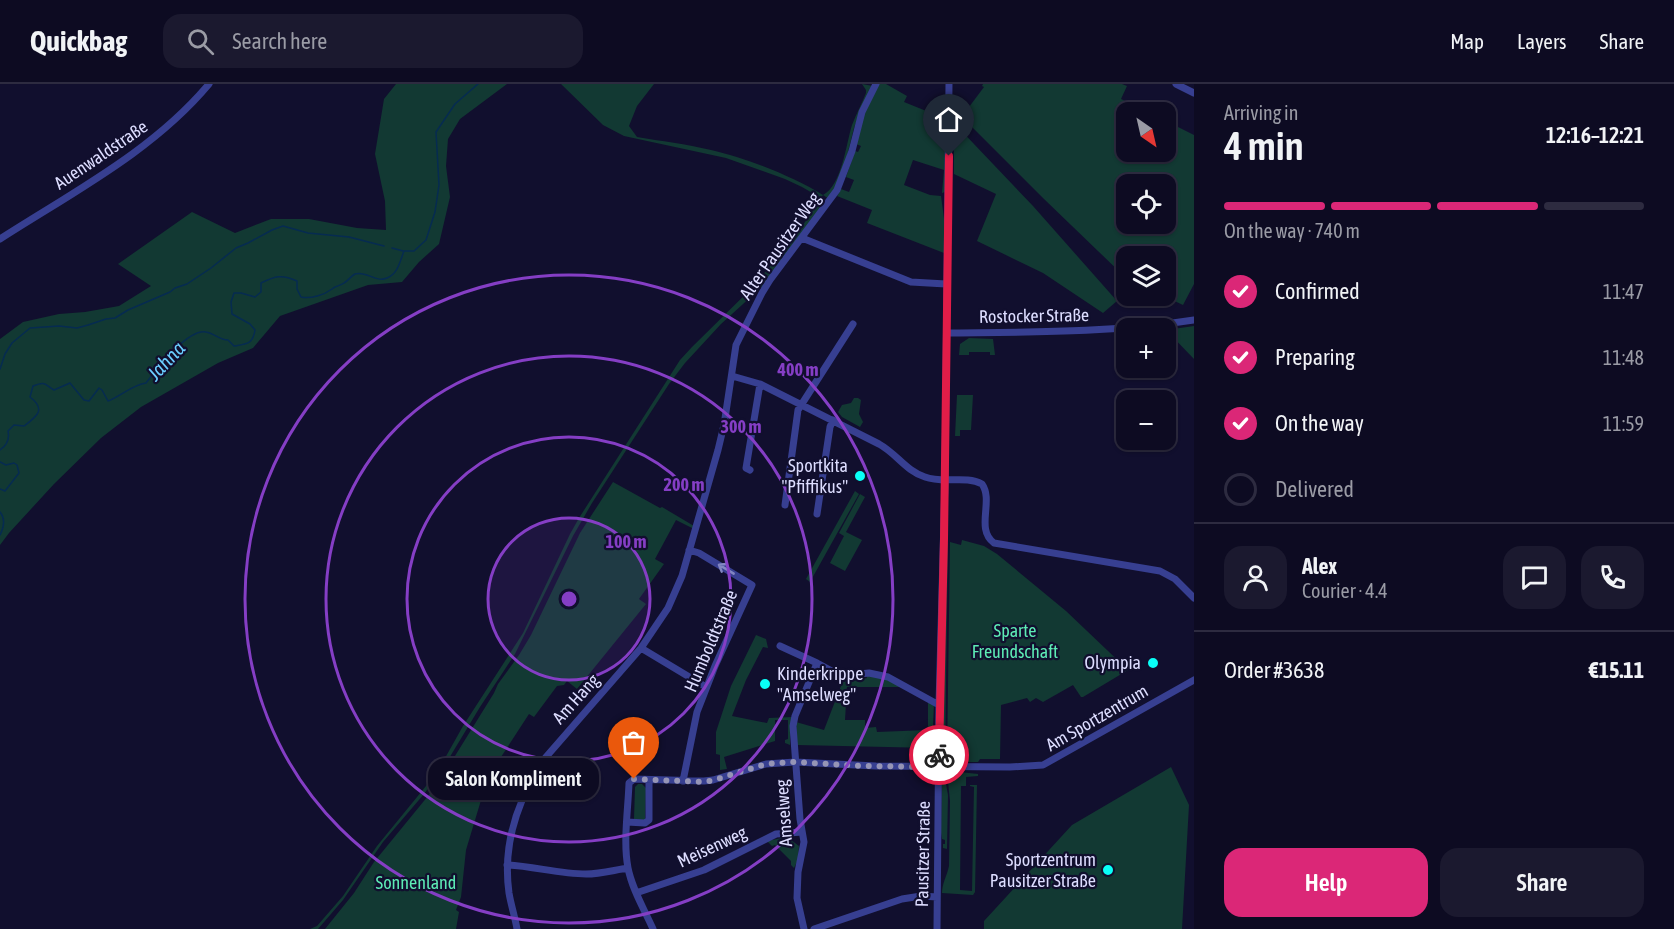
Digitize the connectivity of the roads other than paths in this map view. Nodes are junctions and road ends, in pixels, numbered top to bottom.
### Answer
1 (209, 84) edge
2 (876, 84) edge
3 (949, 84) edge
4 (1176, 84) edge
5 (1194, 93) edge
6 (802, 238) junction
7 (0, 239) edge
8 (946, 284) junction
9 (853, 324) dead end
10 (1116, 329) edge
11 (946, 333) junction
12 (732, 376) junction
13 (760, 384) junction
14 (802, 405) junction
15 (833, 420) junction
16 (750, 470) dead end
17 (945, 481) junction
18 (704, 499) joint
19 (785, 505) dead end
20 (817, 514) dead end
21 (689, 550) junction
22 (1194, 598) edge
23 (780, 646) dead end
24 (641, 648) junction
25 (817, 663) junction
26 (1194, 680) edge
27 (706, 687) junction
28 (939, 705) junction
29 (795, 762) junction
30 (939, 767) junction
31 (649, 780) junction
32 (683, 781) junction
33 (627, 820) junction
34 (802, 832) junction
35 (507, 865) junction
36 (628, 868) junction
37 (636, 893) junction
38 (937, 897) junction
39 (517, 929) edge
40 (653, 929) edge
41 (804, 929) edge
42 (814, 929) edge
43 (937, 929) edge

1 - 7 street, Auenwaldstraße
2 - 6 street, Alter Pausitzer Weg
3 - 8 street, Pausitzer Straße
4 - 5 street
6 - 8 street
6 - 12 street, Alter Pausitzer Weg
8 - 11 street, Pausitzer Straße
9 - 14 street
10 - 11 street, Rostocker Straße
11 - 17 street, Pausitzer Straße
12 - 13 street
12 - 18 street, Alter Pausitzer Weg
13 - 14 street
13 - 16 street
14 - 15 street
14 - 19 street
15 - 17 street
15 - 20 street
17 - 22 street
17 - 28 street, Pausitzer Straße
18 - 21 street, Am Hang
21 - 24 street, Am Hang
27 -> 21 street, Humboldtstraße
23 - 25 street
24 - 27 street
24 - 35 street, Am Hang
25 - 28 street
25 - 29 street, Amselweg
26 - 30 street, Am Sportzentrum
27 - 32 street, Humboldtstraße
28 - 30 street, Pausitzer Straße
29 - 30 street, Am Sportzentrum
29 - 32 street, Am Sportzentrum
29 - 34 street, Amselweg
30 - 38 street, Pausitzer Straße
31 - 32 street, Am Sportzentrum
31 - 33 street, Am Sportzentrum
31 - 33 street
33 - 36 street
34 - 37 street, Meisenweg
34 - 41 street, Amselweg
35 - 36 street
35 - 39 street, Am Hang
36 - 37 street
37 - 40 street
38 - 42 street
38 - 43 street, Pausitzer Straße

